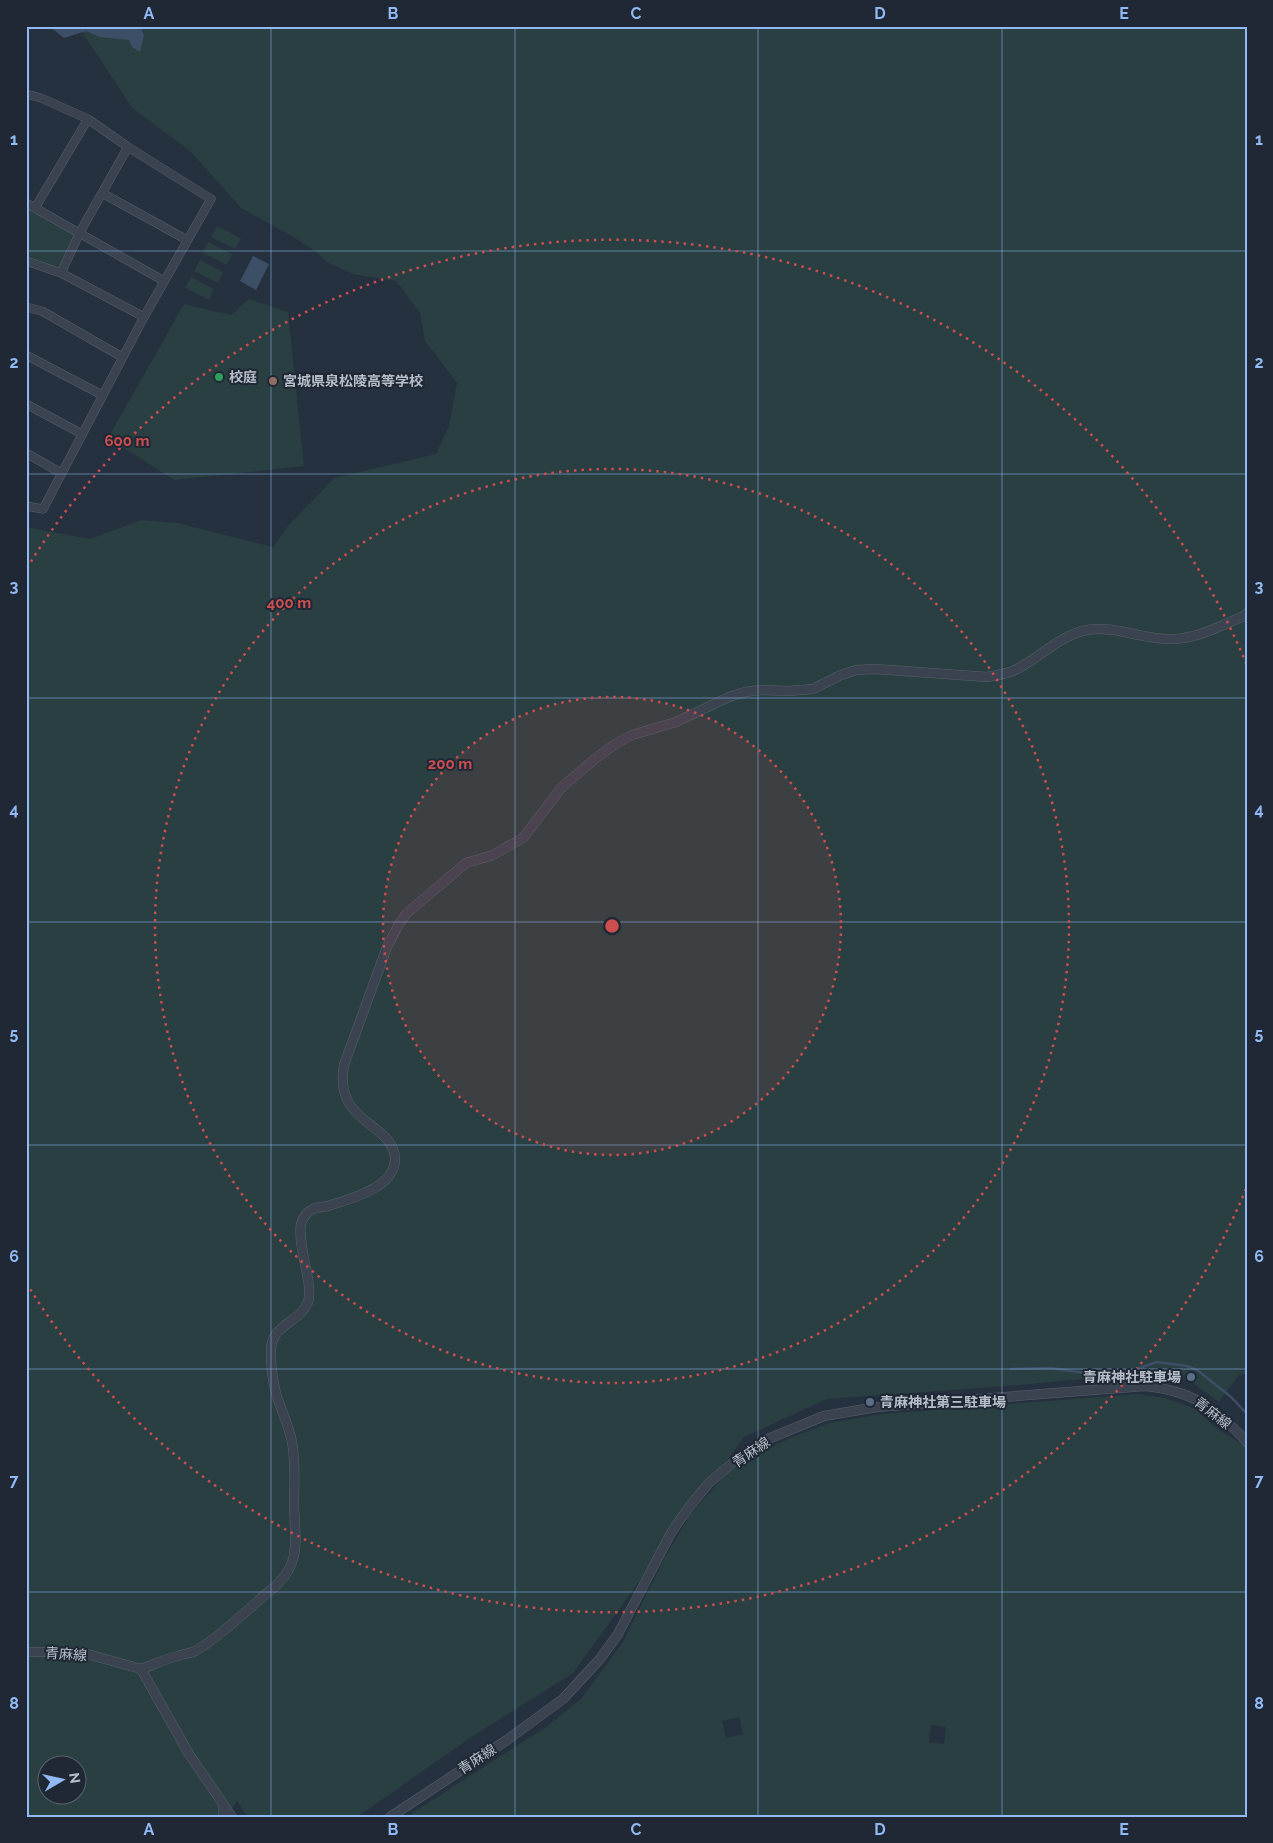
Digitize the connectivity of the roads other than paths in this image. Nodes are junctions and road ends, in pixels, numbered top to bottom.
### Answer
1 (26, 94) edge
2 (88, 119) junction
3 (128, 147) junction
4 (102, 193) junction
5 (26, 203) edge
6 (35, 208) junction
7 (80, 232) junction
8 (187, 240) junction
9 (26, 261) edge
10 (61, 273) junction
11 (164, 280) junction
12 (26, 307) edge
13 (144, 317) junction
14 (26, 355) edge
15 (122, 357) junction
16 (102, 395) junction
17 (26, 404) edge
18 (82, 434) junction
19 (26, 453) edge
20 (61, 473) junction
21 (26, 506) edge
22 (1247, 613) edge
23 (1242, 1433) edge
24 (1247, 1442) edge
25 (26, 1652) edge
26 (140, 1669) junction
27 (223, 1805) junction
28 (223, 1817) edge
29 (232, 1817) edge
30 (390, 1817) edge

1 - 2 street
2 - 3 street
2 - 6 street
3 - 4 street
3 - 8 street
4 - 7 street
4 - 8 street
5 - 6 street
6 - 7 street
7 - 10 street
7 - 11 street
8 - 11 street
9 - 10 street
10 - 13 street
11 - 13 street
12 - 15 street
13 - 15 street
14 - 16 street
15 - 16 street
16 - 18 street
17 - 18 street
18 - 20 street
19 - 20 street
20 - 21 street
22 - 26 street
23 - 24 street, 青麻線
23 - 30 street, 青麻線
25 - 26 street, 青麻線
26 - 27 street
27 - 28 street
27 - 29 street

